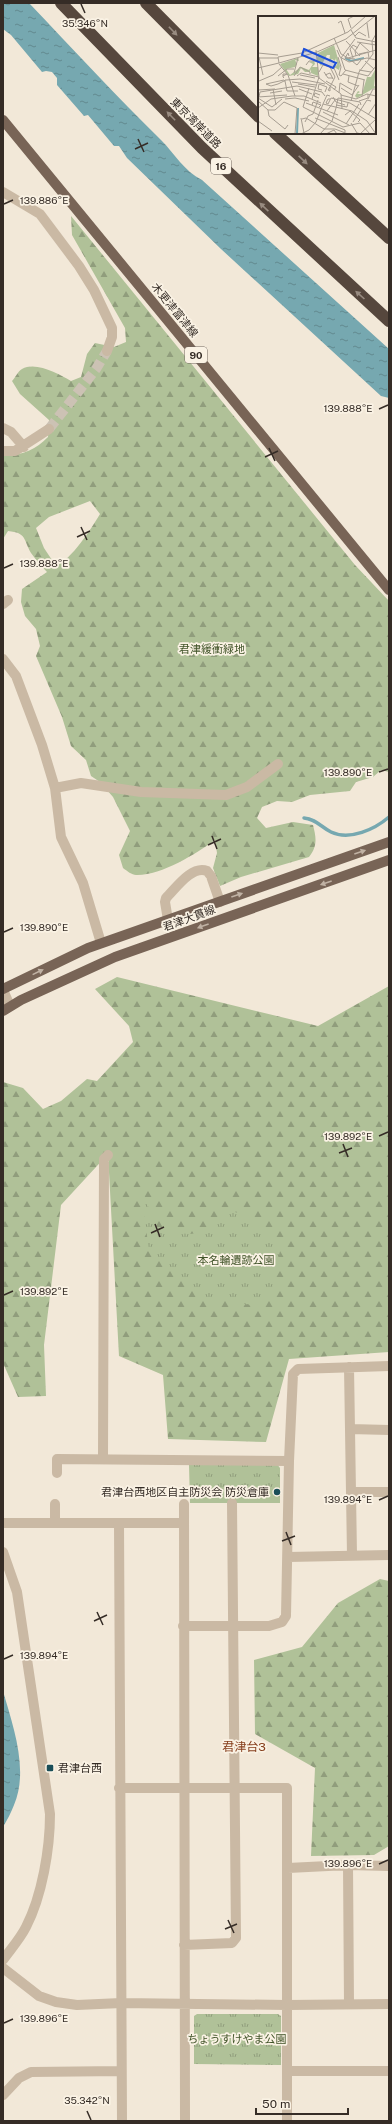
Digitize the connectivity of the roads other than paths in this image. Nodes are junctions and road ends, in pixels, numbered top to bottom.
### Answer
1 (61, 3) edge
2 (146, 3) edge
3 (258, 116) edge
4 (3, 120) edge
5 (276, 134) edge
6 (3, 192) edge
7 (389, 238) edge
8 (389, 321) edge
9 (107, 351) tunnel mouth
10 (3, 428) edge
11 (49, 429) tunnel mouth
12 (24, 447) junction
13 (3, 451) edge
14 (389, 590) edge
15 (3, 659) edge
16 (278, 764) dead end
17 (55, 788) junction
18 (389, 842) edge
19 (389, 860) edge
20 (220, 902) junction
21 (168, 920) junction
22 (101, 943) junction
23 (3, 989) edge
24 (7, 1009) edge
25 (108, 1155) dead end
26 (389, 1366) edge
27 (349, 1367) junction
28 (350, 1429) junction
29 (389, 1430) edge
30 (103, 1459) junction
31 (289, 1461) junction
32 (57, 1473) dead end
33 (351, 1492) junction
34 (389, 1492) edge
35 (232, 1503) dead end
36 (55, 1504) dead end
37 (184, 1504) dead end
38 (3, 1523) edge
39 (55, 1523) junction
40 (119, 1523) junction
41 (183, 1523) junction
42 (3, 1552) edge
43 (352, 1555) junction
44 (389, 1555) edge
45 (288, 1557) junction
46 (183, 1626) junction
47 (233, 1626) junction
48 (184, 1787) junction
49 (119, 1788) junction
50 (234, 1788) junction
51 (348, 1865) junction
52 (389, 1866) edge
53 (288, 1868) junction
54 (184, 1946) junction
55 (3, 1960) edge
56 (3, 1968) edge
57 (121, 2003) junction
58 (184, 2003) junction
59 (349, 2004) junction
60 (389, 2004) edge
61 (287, 2005) junction
62 (121, 2071) junction
63 (287, 2071) junction
64 (389, 2071) edge
65 (3, 2095) edge
66 (122, 2121) edge
67 (185, 2121) edge
68 (287, 2121) edge

8 -> 1 highway, 東京湾岸道路 / 16
2 -> 3 highway
4 - 14 main road, 木更津富津線 / 90
5 -> 7 highway
6 - 9 street
10 - 12 street
11 - 12 street
12 - 13 street
15 - 17 street
16 - 17 street
17 - 22 street
20 -> 18 main road, 君津大貫線
19 -> 24 main road, 君津大貫線
20 - 21 main road, 君津大貫線
20 - 21 street
21 - 22 main road, 君津大貫線
23 -> 22 main road, 君津大貫線
23 - 24 street
25 - 30 street
26 - 27 street
27 - 28 street
27 - 31 street
28 - 29 street
28 - 33 street
30 - 31 street
30 - 32 street
31 - 45 street
33 - 34 street
33 - 43 street
35 - 47 street
36 - 39 street
37 - 41 street
38 - 39 street
39 - 40 street
40 - 41 street
40 - 49 street
41 - 46 street
42 - 55 street
43 - 44 street
43 - 45 street
45 - 47 street
46 - 47 street
46 - 48 street
47 - 50 street
48 - 49 street
48 - 50 street
48 - 54 street
49 - 57 street
50 - 53 street
50 - 54 street
51 - 52 street
51 - 53 street
51 - 59 street
53 - 61 street
54 - 58 street
56 - 57 street
57 - 58 street
57 - 62 street
58 - 61 street
58 - 67 street
59 - 60 street
59 - 61 street
61 - 63 street
62 - 65 street
62 - 66 street
63 - 64 street
63 - 68 street

